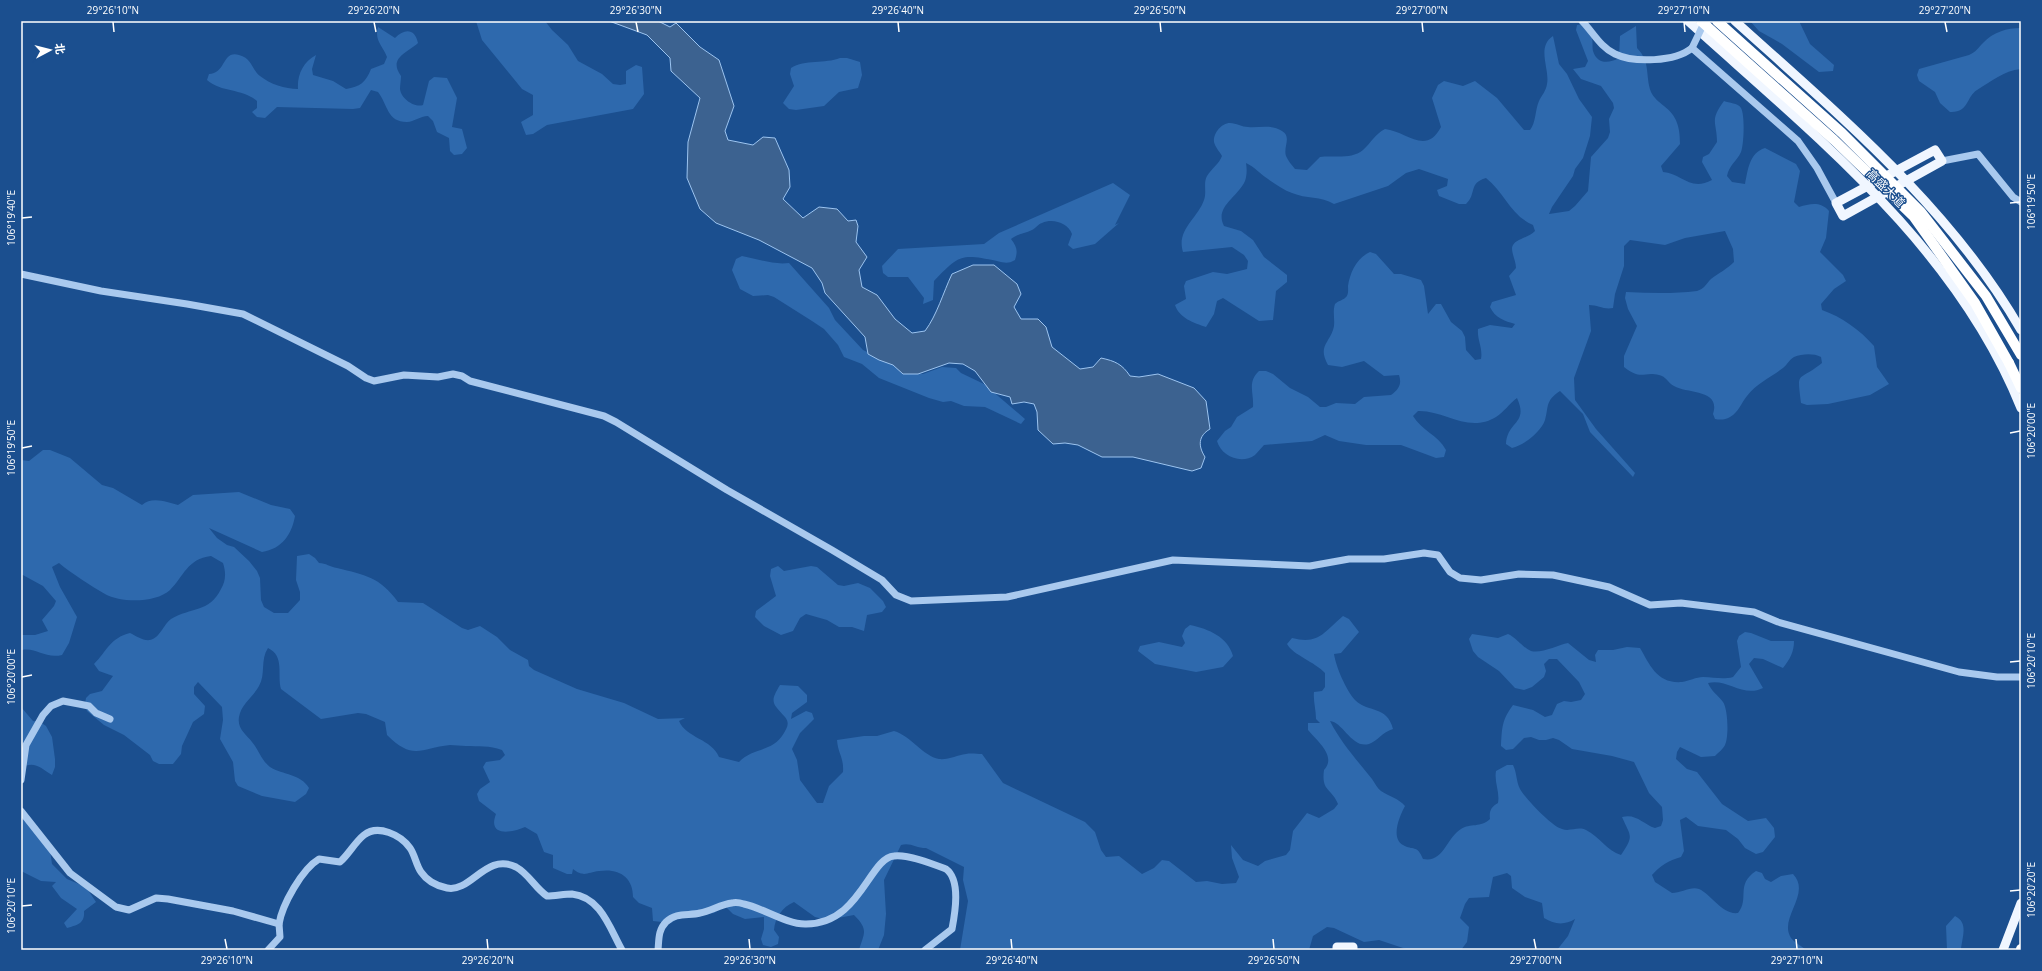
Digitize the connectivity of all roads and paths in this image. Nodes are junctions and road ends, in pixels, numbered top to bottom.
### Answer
1 (1582, 21) edge
2 (1688, 21) edge
3 (1701, 21) edge
4 (1705, 21) edge
5 (1717, 21) edge
6 (1735, 21) edge
7 (1692, 48) junction
8 (1942, 161) junction
9 (1896, 171) junction
10 (1906, 181) junction
11 (1866, 187) junction
12 (1876, 197) junction
13 (2021, 202) edge
14 (1836, 203) junction
15 (21, 274) edge
16 (2021, 330) edge
17 (2021, 356) edge
18 (2021, 388) edge
19 (2021, 408) edge
20 (2021, 677) edge
21 (110, 719) dead end
22 (21, 780) edge
23 (21, 811) edge
24 (2021, 903) edge
25 (279, 924) junction
26 (1353, 948) edge
27 (1337, 949) edge
28 (268, 950) edge
29 (622, 950) edge
30 (658, 950) edge
31 (925, 950) edge
32 (2003, 950) edge

1 - 7 street
2 - 11 main road, 高盛大道
3 - 18 highway, 高盛大道, bridge
4 - 7 street, bridge
5 - 17 highway, 高盛大道, bridge
6 - 9 main road, 高盛大道
7 - 14 street
8 - 9 main road
8 - 10 main road
8 - 13 street
9 - 10 main road, 高盛大道
9 - 11 main road
10 - 12 main road
10 - 16 main road, 高盛大道
11 - 12 main road, 高盛大道
11 - 14 main road
12 - 14 main road
12 - 19 main road, 高盛大道
15 - 20 street
21 - 22 street
23 - 25 street
24 - 32 main road
25 - 28 street
25 - 29 street
26 - 27 main road
30 - 31 street

